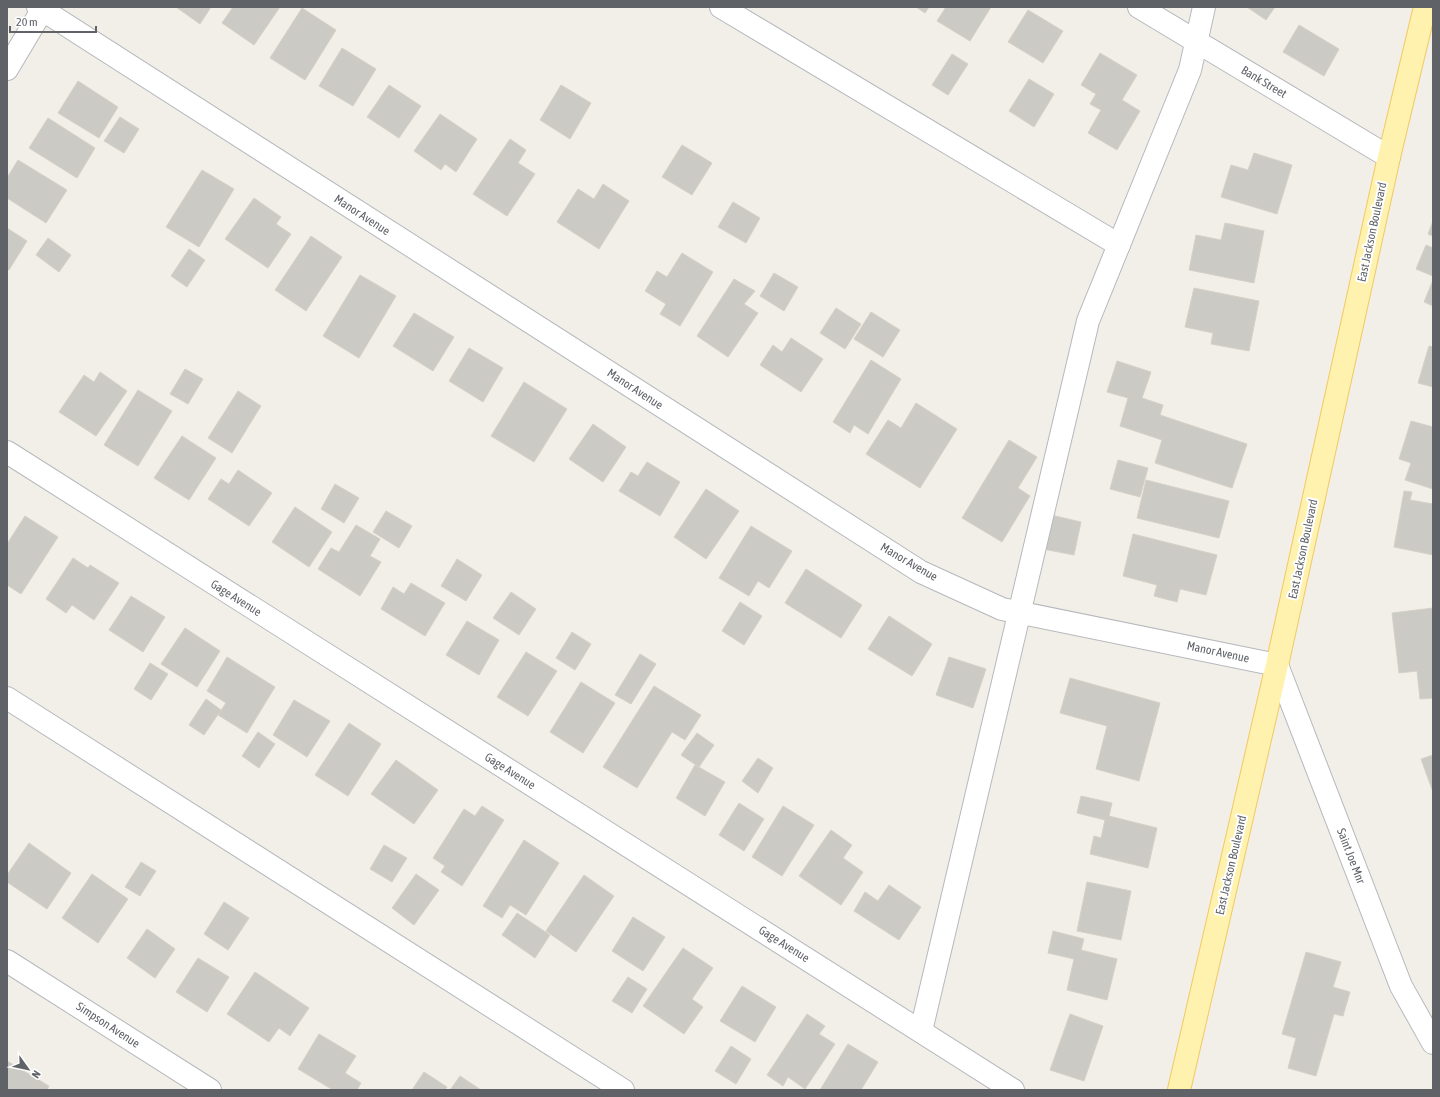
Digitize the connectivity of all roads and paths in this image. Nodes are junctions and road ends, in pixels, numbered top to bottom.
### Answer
1 (721, 7) edge
2 (1139, 7) edge
3 (1204, 7) edge
4 (1425, 7) edge
5 (42, 8) edge
6 (1197, 41) junction
7 (7, 69) edge
8 (1389, 158) junction
9 (1119, 245) junction
10 (7, 452) edge
11 (1020, 612) junction
12 (1277, 665) junction
13 (7, 698) edge
14 (7, 961) edge
15 (921, 1031) junction
16 (1433, 1043) edge
17 (981, 1081) edge
18 (210, 1090) edge
19 (623, 1090) edge
20 (1013, 1090) edge
21 (1179, 1090) edge

1 - 9 street
2 - 6 street, Bank Street
3 - 6 street
4 - 8 main road, East Jackson Boulevard
5 - 7 street
5 - 11 street, Manor Avenue
6 - 8 street, Bank Street
6 - 9 street
8 - 12 main road, East Jackson Boulevard
9 - 11 street
10 - 15 street, Gage Avenue
11 - 12 street, Manor Avenue
11 - 15 street
12 - 16 street, Saint Joe Mnr
12 - 21 main road, East Jackson Boulevard
13 - 19 street
14 - 18 street, Simpson Avenue
15 - 17 street, Gage Avenue
17 - 20 street, Gage Avenue

